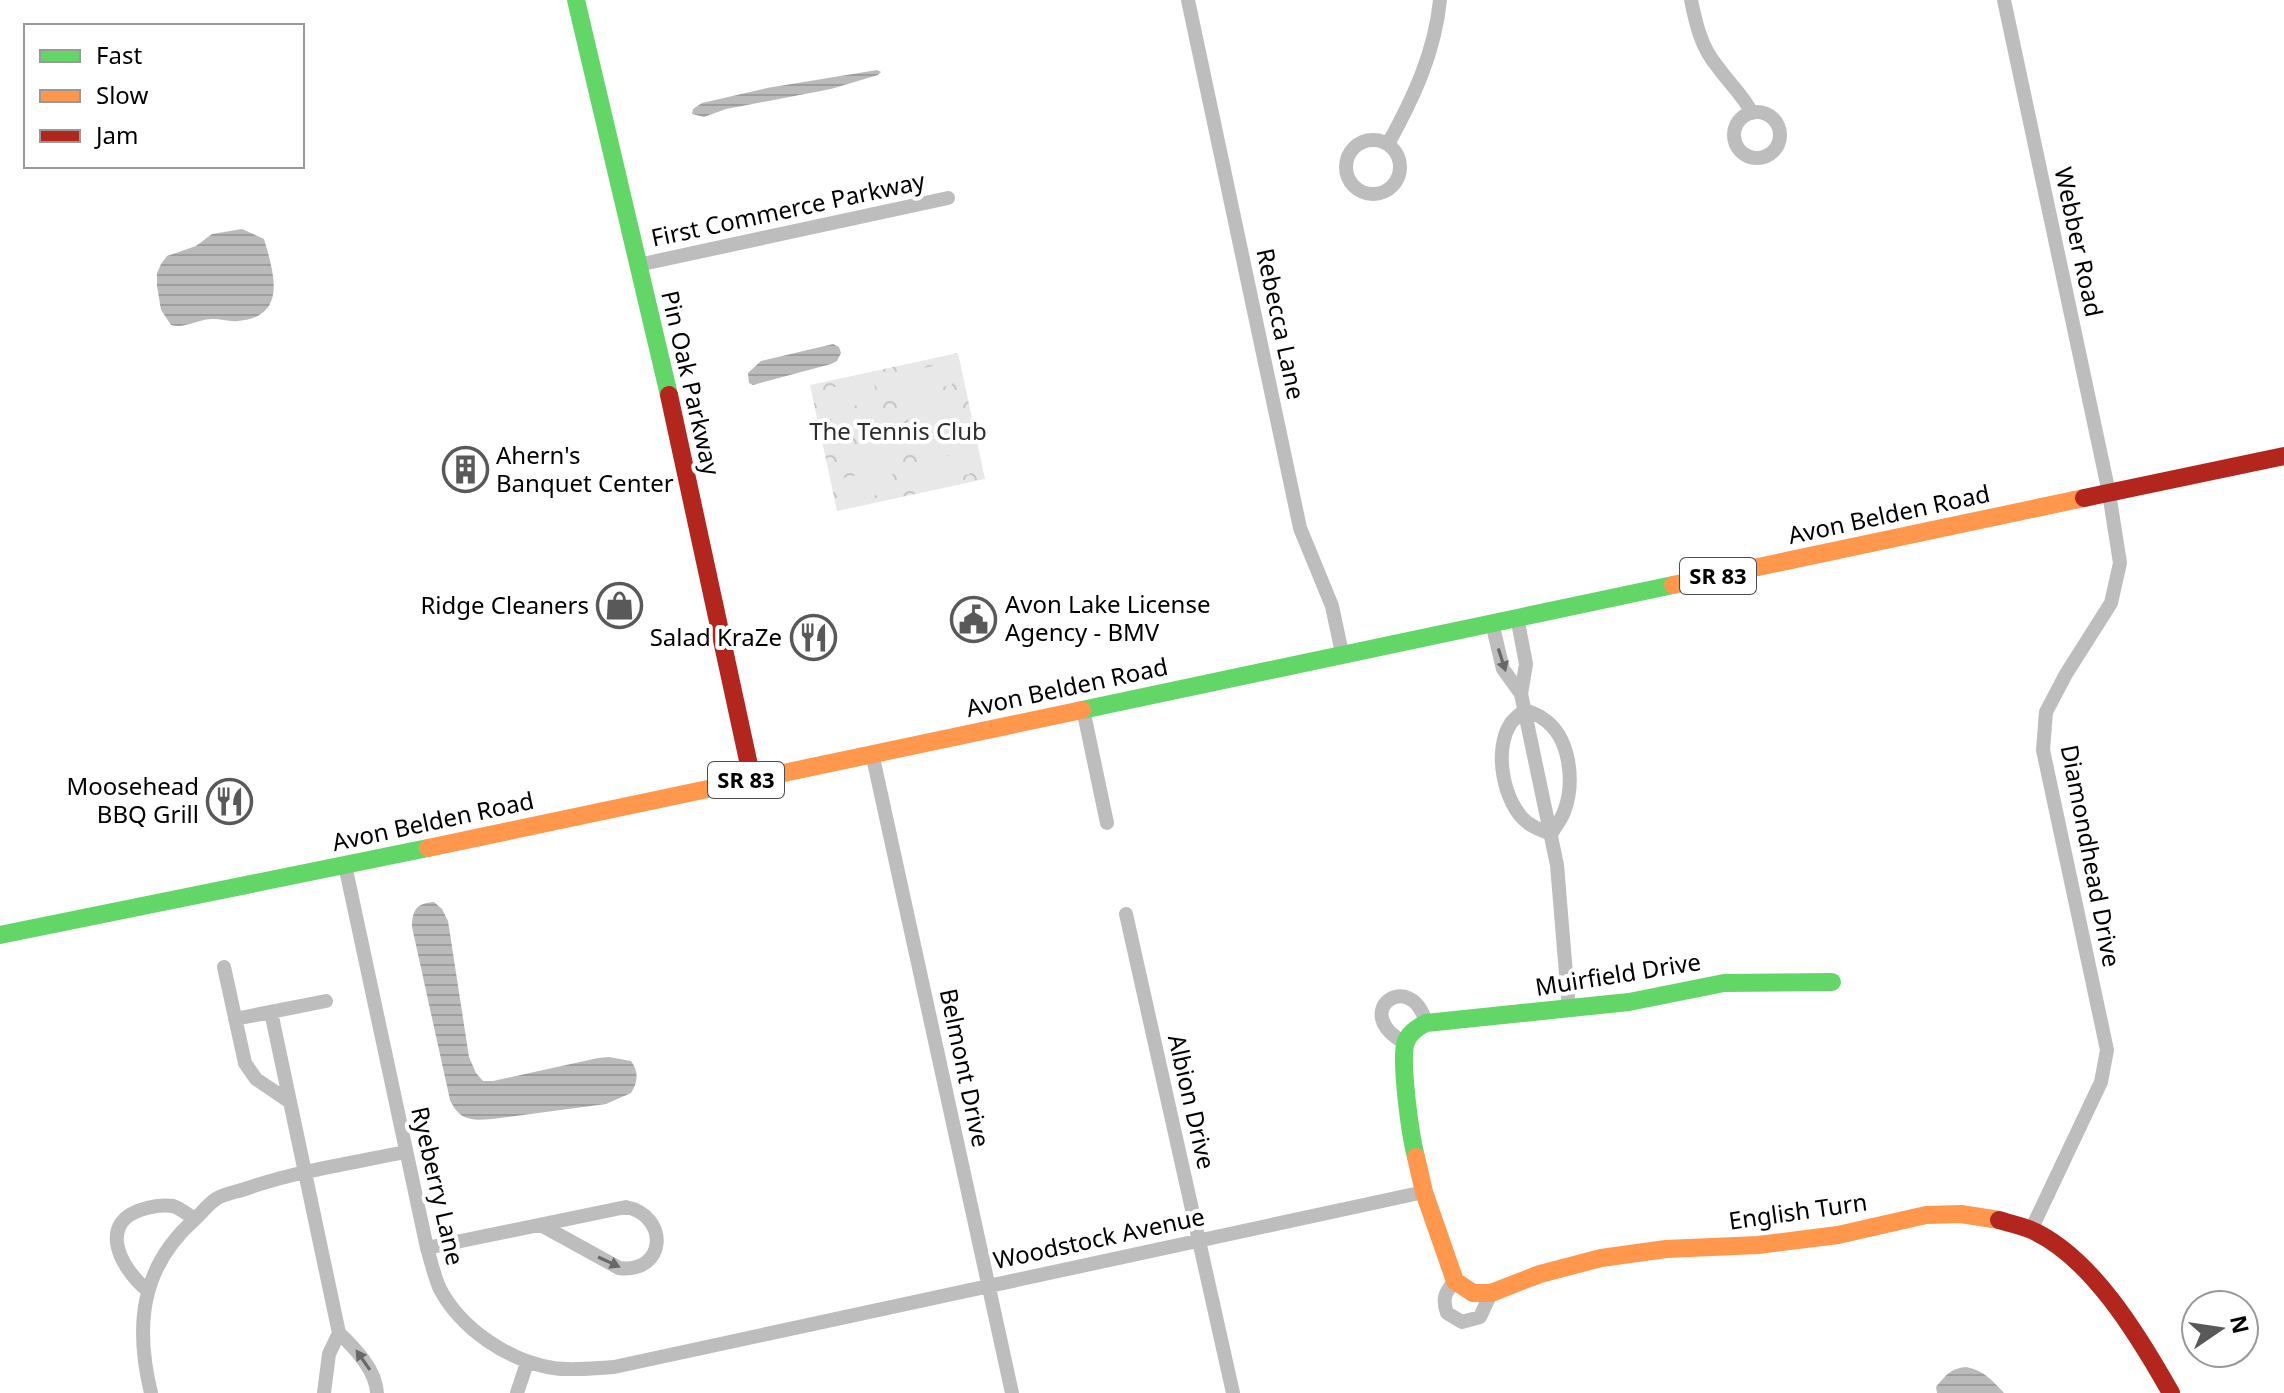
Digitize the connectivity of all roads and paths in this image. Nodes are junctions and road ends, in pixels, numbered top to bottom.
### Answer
1 (576, 0) edge
2 (1188, 0) edge
3 (1440, 0) edge
4 (1691, 0) edge
5 (2004, 0) edge
6 (1752, 113) dead end
7 (1388, 144) dead end
8 (948, 198) dead end
9 (638, 265) junction
10 (2284, 456) edge
11 (2109, 493) junction
12 (1517, 617) junction
13 (1492, 623) junction
14 (1342, 653) junction
15 (1521, 694) junction
16 (1083, 709) junction
17 (1525, 710) junction
18 (872, 753) junction
19 (752, 779) junction
20 (1107, 823) dead end
21 (1551, 834) junction
22 (345, 865) junction
23 (1126, 914) dead end
24 (0, 935) edge
25 (224, 967) dead end
26 (1832, 982) dead end
27 (326, 1001) dead end
28 (1569, 1010) junction
29 (271, 1012) junction
30 (235, 1019) junction
31 (290, 1102) junction
32 (405, 1152) junction
33 (305, 1173) junction
34 (1424, 1192) junction
35 (195, 1219) junction
36 (541, 1225) junction
37 (2031, 1230) junction
38 (1199, 1239) junction
39 (427, 1248) junction
40 (1455, 1281) junction
41 (989, 1286) junction
42 (147, 1290) junction
43 (1491, 1293) junction
44 (783, 1329) joint
45 (339, 1333) junction
46 (527, 1363) junction
47 (151, 1393) edge
48 (324, 1393) edge
49 (377, 1393) edge
50 (517, 1393) edge
51 (1012, 1393) edge
52 (1233, 1393) edge
53 (2171, 1393) edge

1 - 9 main road, Pin Oak Parkway
2 - 14 street, Rebecca Lane
3 - 7 street
4 - 6 street
5 - 11 street, Webber Road
8 - 9 street, First Commerce Parkway
9 - 19 main road, Pin Oak Parkway
10 - 11 main road, Avon Belden Road / SR 83
11 - 12 main road, Avon Belden Road / SR 83
11 - 37 street, Diamondhead Drive
12 - 13 main road, Avon Belden Road / SR 83
12 - 15 street
13 - 14 main road, Avon Belden Road / SR 83
13 -> 15 street
14 - 16 main road, Avon Belden Road / SR 83
15 - 17 street
16 - 18 main road, Avon Belden Road / SR 83
16 - 20 street
17 - 21 street
17 - 21 street
17 - 21 street
18 - 19 main road, Avon Belden Road / SR 83
18 - 41 street, Belmont Drive
19 - 22 main road, Avon Belden Road / SR 83
21 - 28 street
22 - 24 main road, Avon Belden Road / SR 83
22 - 32 street, Ryeberry Lane
23 - 38 street, Albion Drive
25 - 30 street
26 - 28 main road, Muirfield Drive
27 - 29 street
28 - 34 main road, Muirfield Drive
29 - 30 street
29 - 31 street
30 - 31 street
31 - 33 street
32 - 33 street
32 - 39 street, Ryeberry Lane
33 - 35 street
33 - 45 street
34 - 38 street, Woodstock Avenue
34 - 40 main road
35 - 42 street
35 - 42 street
36 -> 36 street
36 - 39 street
37 - 43 main road, English Turn
37 - 53 main road, English Turn
38 - 41 street, Woodstock Avenue
38 - 52 street, Albion Drive
39 - 46 street, Ryeberry Lane
40 - 43 main road
40 - 43 street
41 - 44 street, Woodstock Avenue
41 - 51 street, Belmont Drive
42 - 47 street
44 - 46 street, Ryeberry Lane
45 - 48 street
49 -> 45 street
46 - 50 street

